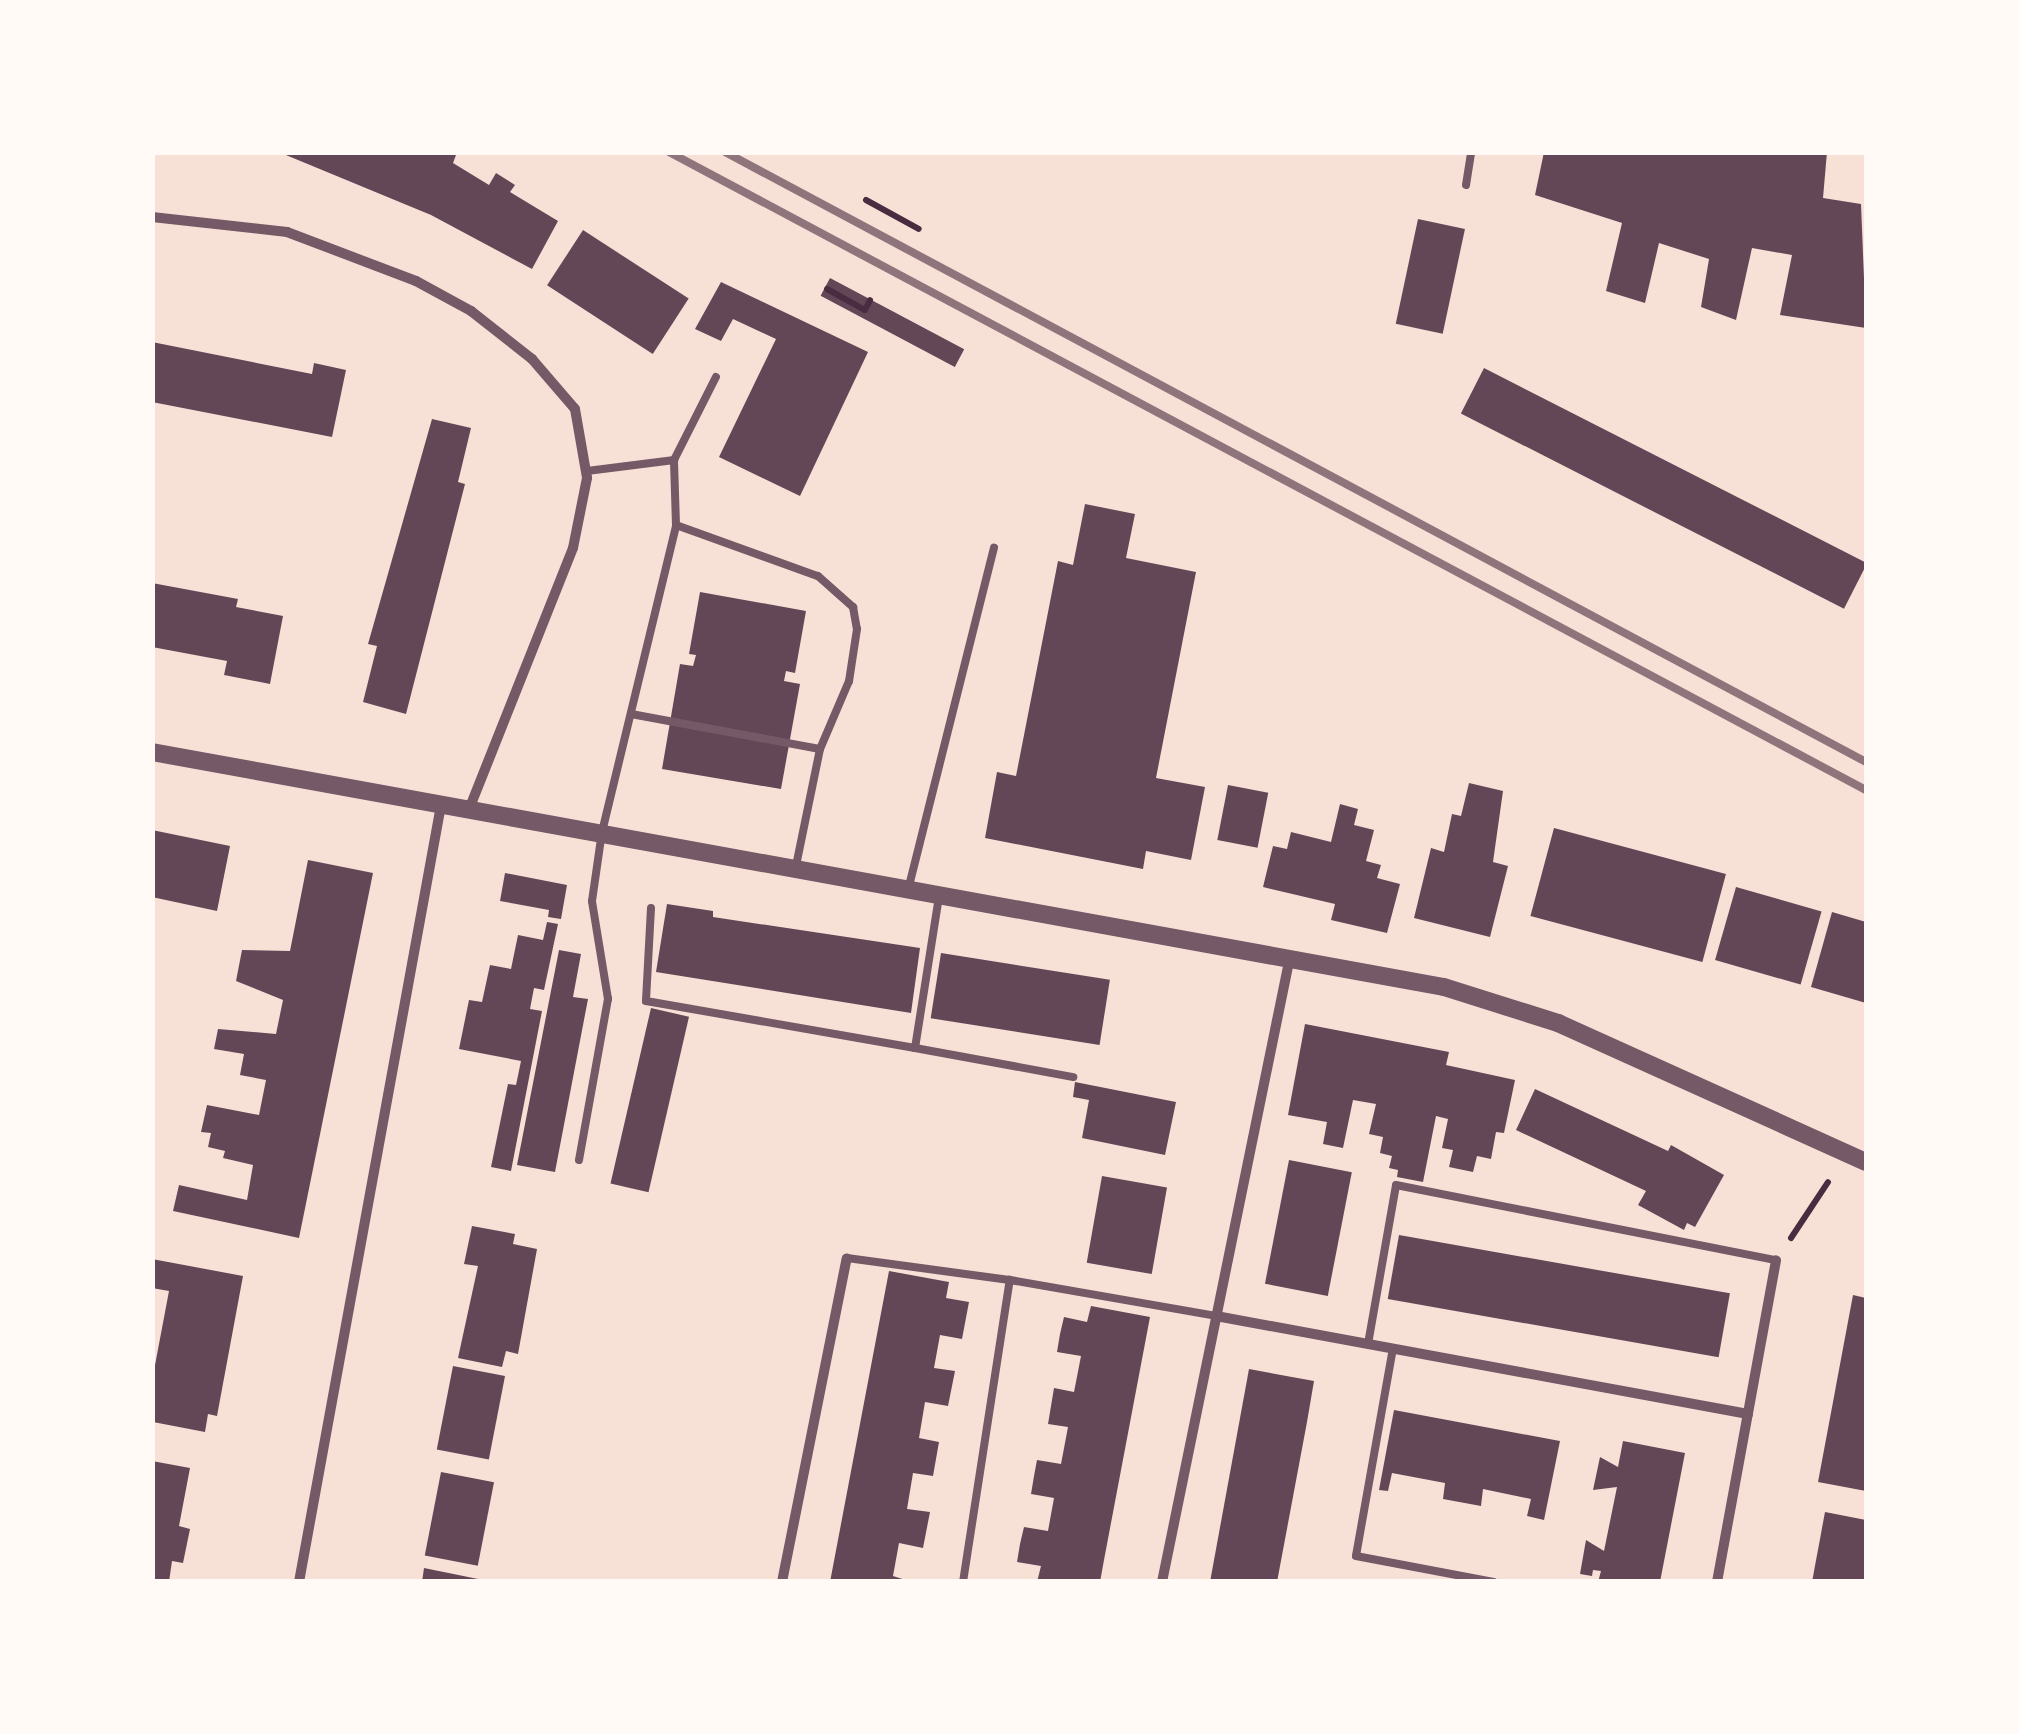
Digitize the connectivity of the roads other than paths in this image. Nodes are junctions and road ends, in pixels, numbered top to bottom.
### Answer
1 (1471, 152) edge
2 (1466, 185) dead end
3 (152, 217) edge
4 (716, 376) dead end
5 (674, 460) junction
6 (587, 471) junction
7 (676, 525) junction
8 (994, 547) dead end
9 (630, 714) junction
10 (820, 749) junction
11 (152, 752) edge
12 (441, 805) junction
13 (469, 811) junction
14 (602, 832) junction
15 (796, 866) junction
16 (910, 886) junction
17 (940, 892) junction
18 (651, 908) dead end
19 (1290, 957) junction
20 (915, 1048) junction
21 (1073, 1077) dead end
22 (579, 1160) dead end
23 (1866, 1162) edge
24 (847, 1258) joint
25 (1776, 1260) joint
26 (1010, 1280) junction
27 (1216, 1316) junction
28 (1368, 1344) junction
29 (1393, 1348) junction
30 (1748, 1414) junction
31 (299, 1582) edge
32 (782, 1582) edge
33 (962, 1582) edge
34 (1162, 1582) edge
35 (1494, 1582) edge
36 (1717, 1582) edge

1 - 2 lane
3 - 6 street
4 - 5 lane
5 - 6 lane
5 - 7 lane
6 - 13 street
7 - 9 lane
7 - 10 lane
8 - 16 lane
9 - 10 lane
9 - 14 lane
10 - 15 lane
11 - 12 street
12 - 13 street
12 - 31 street
13 - 14 street
14 - 15 street
14 - 22 lane
15 - 16 street
16 - 17 street
17 - 19 street
17 - 20 lane
18 - 20 lane
19 - 23 street
19 - 27 street
20 - 21 lane
24 - 26 lane
24 - 32 street
25 - 28 lane
25 - 30 street
26 - 27 lane
26 - 33 lane
27 - 28 street
27 - 34 street
28 - 29 street
29 - 30 street
29 - 35 lane
30 - 36 street

